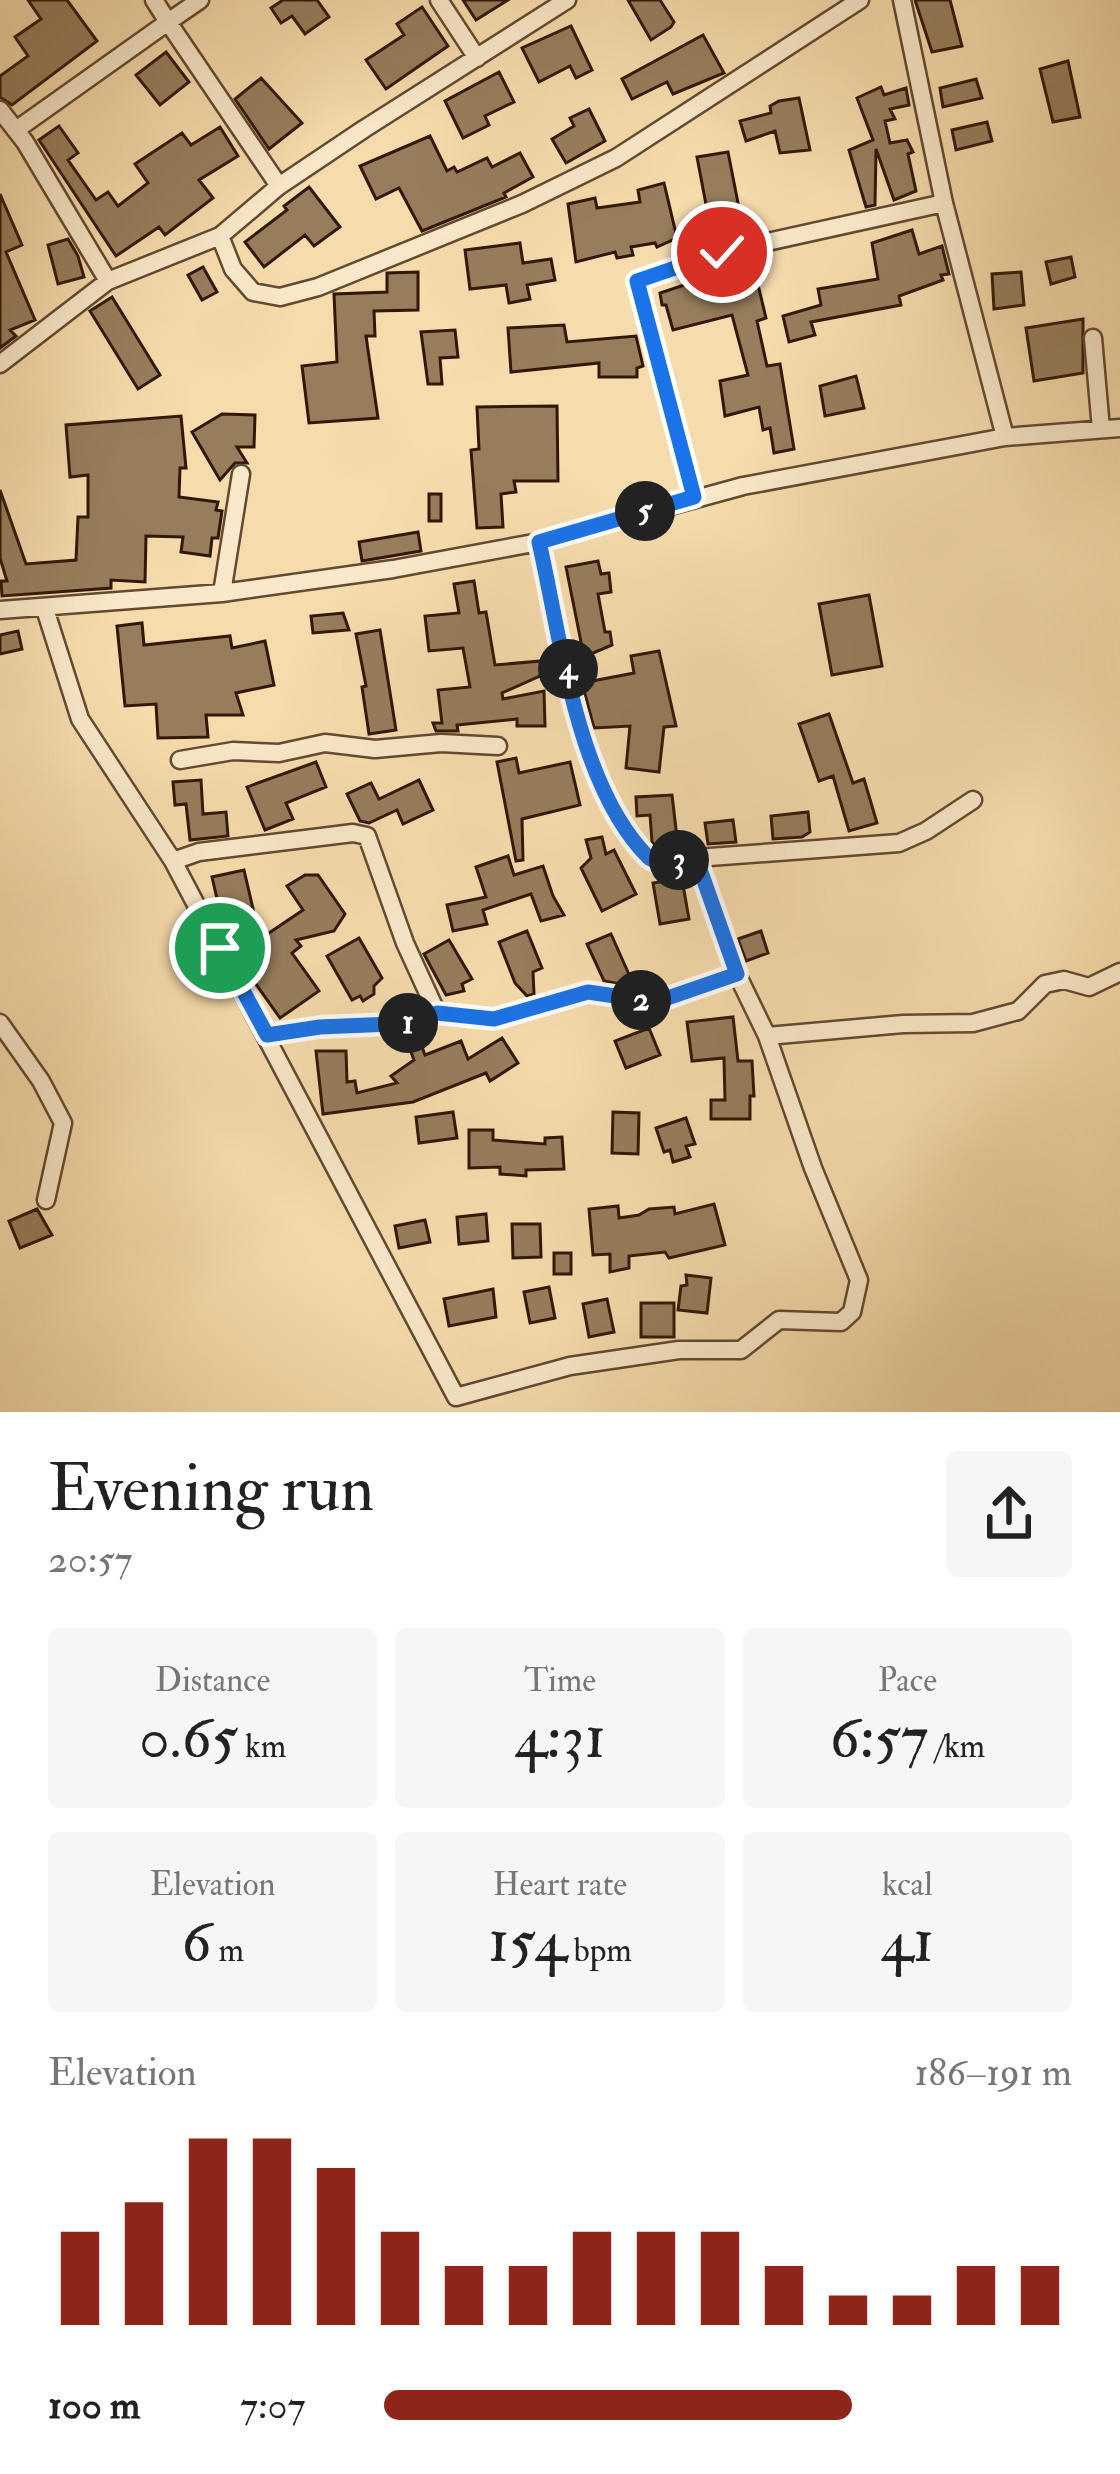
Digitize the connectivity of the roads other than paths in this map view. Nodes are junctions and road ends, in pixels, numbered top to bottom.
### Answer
1 (154, 0) edge
2 (200, 0) edge
3 (439, 0) edge
4 (567, 0) edge
5 (860, 0) edge
6 (902, 0) edge
7 (168, 22) junction
8 (477, 58) junction
9 (0, 110) edge
10 (16, 130) junction
11 (279, 186) junction
12 (944, 203) junction
13 (220, 236) junction
14 (108, 280) junction
15 (1093, 338) dead end
16 (0, 364) edge
17 (1110, 429) edge
18 (1005, 437) junction
19 (241, 474) dead end
20 (694, 497) junction
21 (539, 542) junction
22 (222, 593) junction
23 (45, 609) junction
24 (0, 610) edge
25 (498, 746) dead end
26 (179, 760) dead end
27 (973, 800) dead end
28 (696, 858) junction
29 (173, 861) junction
30 (1120, 972) edge
31 (737, 974) junction
32 (437, 1013) junction
33 (0, 1022) edge
34 (267, 1035) junction
35 (766, 1036) junction
36 (46, 1200) dead end

1 - 7 street
2 - 7 street
3 - 8 street
4 - 8 street
5 - 13 street
6 - 12 street
7 - 10 street
7 - 11 street
8 - 11 street
9 - 10 street
10 - 14 street
11 - 13 street
12 - 18 street
12 - 20 street
13 - 14 street
14 - 16 street
15 - 17 street
17 - 18 street
18 - 20 street
19 - 22 street
20 - 21 street
21 - 22 street
21 - 28 street
22 - 23 street
23 - 24 street
23 - 29 street
25 - 26 street
27 - 28 street
28 - 31 street
29 - 32 street
29 - 34 street
30 - 35 street
31 - 32 street
31 - 35 street
32 - 34 street
33 - 36 street
34 - 35 street

